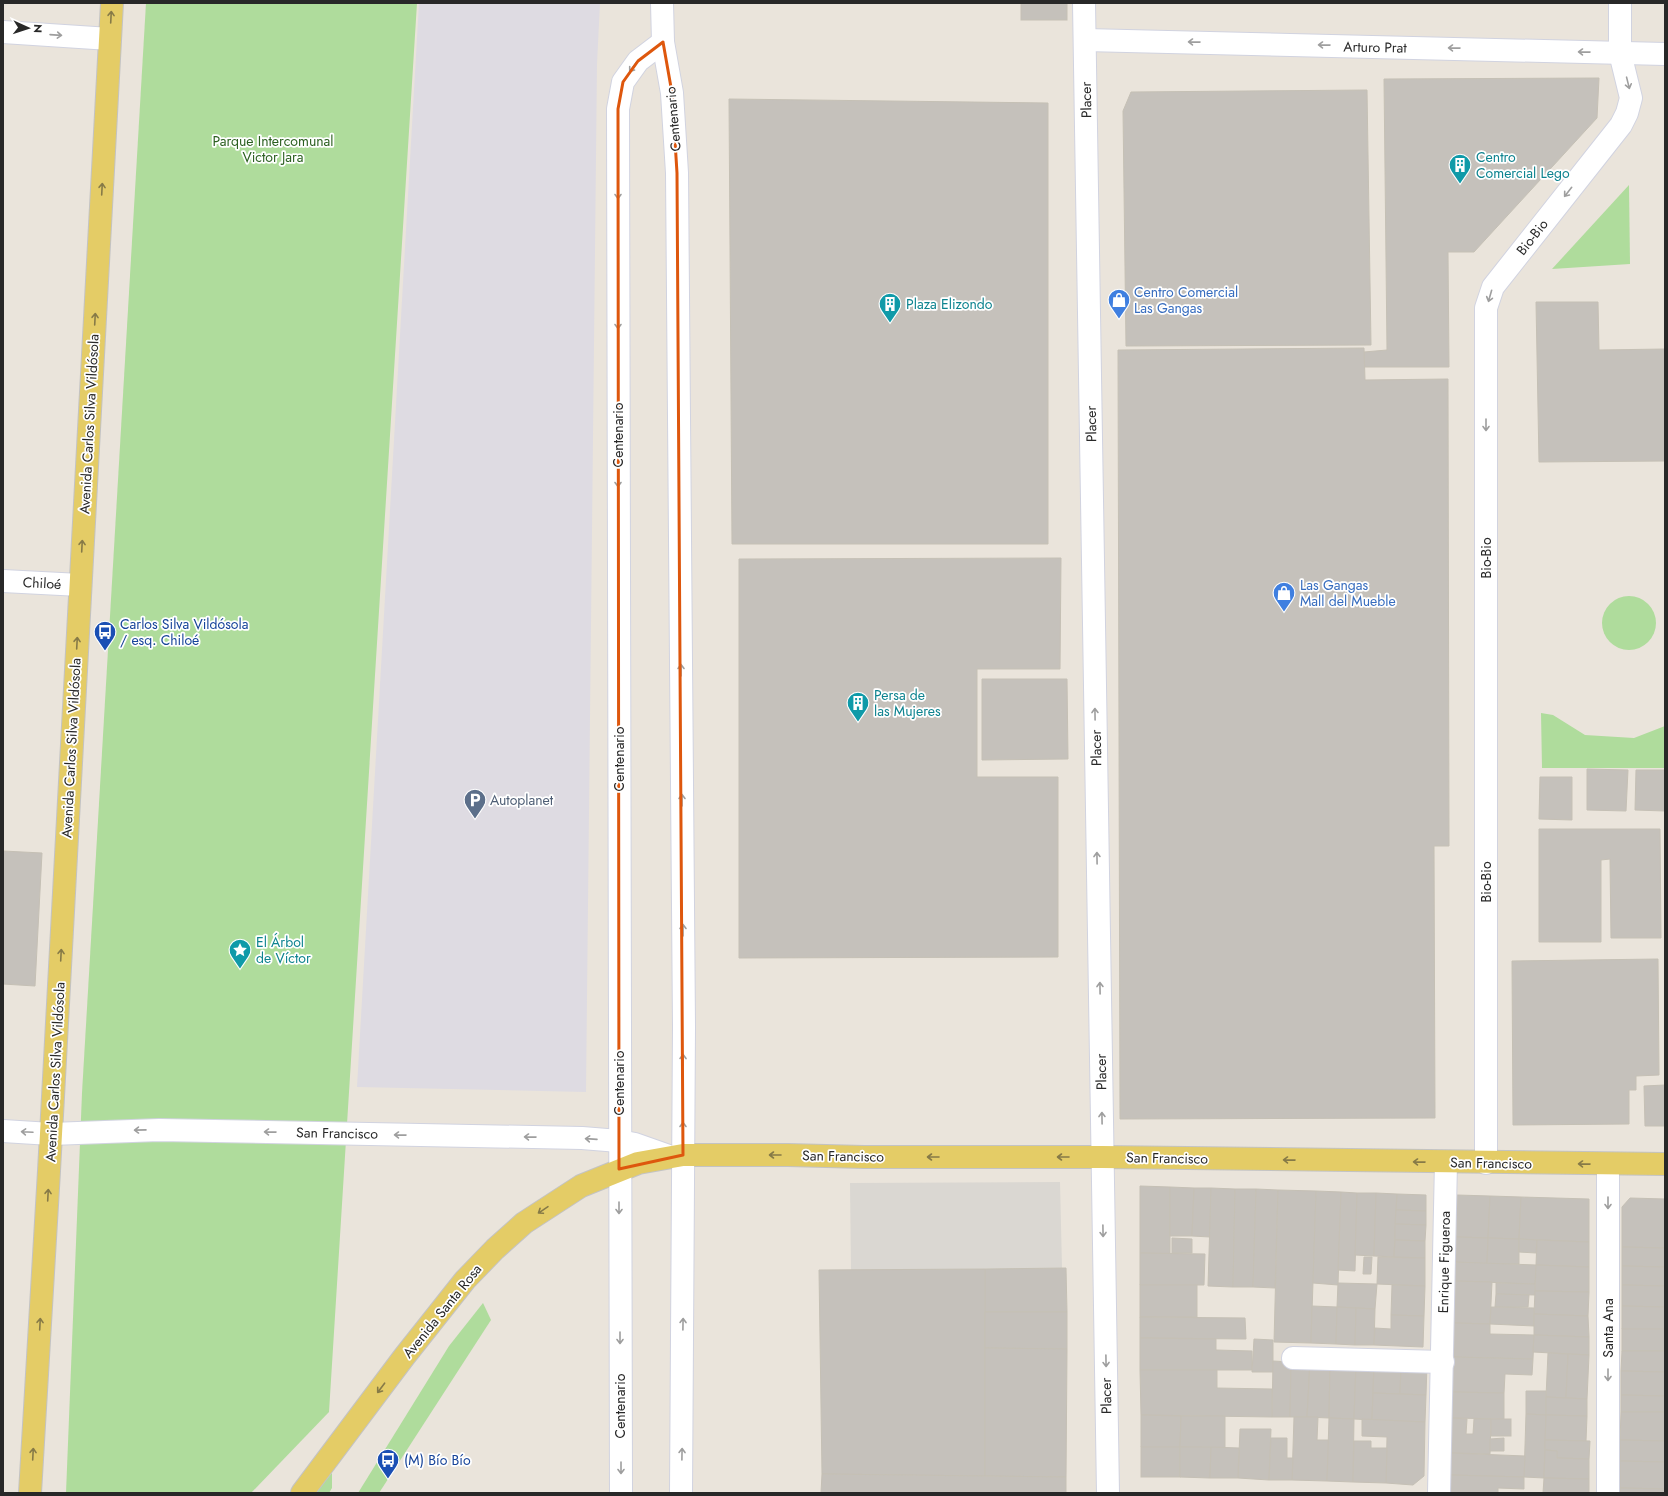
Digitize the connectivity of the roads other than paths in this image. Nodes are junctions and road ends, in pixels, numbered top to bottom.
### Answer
1 (112, 3) edge
2 (662, 3) edge
3 (1084, 3) edge
4 (1620, 3) edge
5 (3, 32) edge
6 (110, 38) junction
7 (1085, 40) junction
8 (663, 42) junction
9 (1620, 53) junction
10 (1665, 54) edge
11 (3, 581) edge
12 (80, 585) junction
13 (3, 1131) edge
14 (51, 1134) junction
15 (619, 1140) junction
16 (676, 1156) junction
17 (1102, 1157) junction
18 (1446, 1162) junction
19 (1486, 1163) junction
20 (1608, 1164) junction
21 (1665, 1164) edge
22 (619, 1169) junction
23 (1293, 1358) dead end
24 (1443, 1362) junction
25 (30, 1493) edge
26 (302, 1493) edge
27 (621, 1493) edge
28 (681, 1493) edge
29 (1108, 1493) edge
30 (1439, 1493) edge
31 (1608, 1493) edge

6 -> 1 main road, Avenida Carlos Silva Vildósola
2 - 8 street, Centenario
3 - 7 street, Placer
4 - 9 street, Bio-Bio
5 -> 6 street
12 -> 6 main road, Avenida Carlos Silva Vildósola
9 -> 7 street, Arturo Prat
17 -> 7 street, Placer
8 -> 15 street, Centenario
16 -> 8 street, Centenario
9 - 10 street, Arturo Prat
9 -> 19 street, Bio-Bio
11 - 12 street, Chiloé
14 -> 12 main road, Avenida Carlos Silva Vildósola
14 -> 13 street, San Francisco
15 -> 14 street, San Francisco
25 -> 14 main road, Avenida Carlos Silva Vildósola
15 - 16 street, San Francisco
15 - 22 street, Centenario
17 -> 16 main road, San Francisco
16 - 22 main road, San Francisco
28 -> 16 street, Centenario
18 -> 17 main road, San Francisco
17 -> 29 street, Placer
18 - 19 main road, San Francisco
18 - 24 street, Enrique Figueroa
20 -> 19 main road, San Francisco
20 - 21 main road, San Francisco
20 -> 31 street, Santa Ana
22 -> 26 main road, Avenida Santa Rosa
22 -> 27 street, Centenario
23 - 24 street
24 - 30 street, Enrique Figueroa

